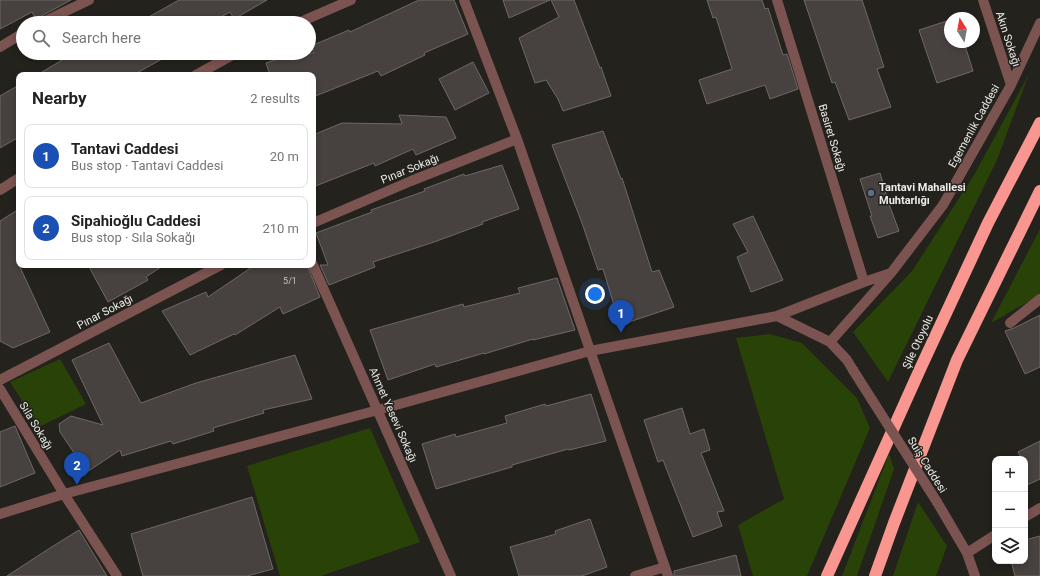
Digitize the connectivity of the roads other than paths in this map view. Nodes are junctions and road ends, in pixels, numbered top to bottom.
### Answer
1 (89, 0) edge
2 (351, 0) edge
3 (464, 0) edge
4 (777, 0) edge
5 (983, 0) edge
6 (55, 16) edge
7 (314, 16) edge
8 (1040, 23) edge
9 (16, 37) edge
10 (0, 47) edge
11 (223, 60) edge
12 (201, 72) edge
13 (1011, 85) junction
14 (1040, 123) edge
15 (517, 139) junction
16 (16, 180) edge
17 (0, 190) edge
18 (1040, 191) edge
19 (316, 222) edge
20 (215, 268) edge
21 (313, 268) edge
22 (891, 274) junction
23 (864, 282) junction
24 (1040, 299) edge
25 (777, 316) junction
26 (1010, 324) dead end
27 (830, 342) junction
28 (590, 351) junction
29 (0, 380) edge
30 (0, 389) edge
31 (378, 410) junction
32 (64, 494) junction
33 (1040, 508) edge
34 (0, 514) edge
35 (1028, 515) edge
36 (992, 537) edge
37 (967, 552) junction
38 (666, 571) edge
39 (117, 576) edge
40 (451, 576) edge
41 (635, 576) edge
42 (827, 576) edge
43 (875, 576) edge
44 (975, 576) edge

1 - 6 street
2 - 7 street
3 - 15 street
4 - 23 street, Basiret Sokağı
5 - 13 street, Akın Sokağı
8 - 13 street, Egemenlik Caddesi
9 - 10 street
11 - 12 street
13 - 22 street, Egemenlik Caddesi
14 - 42 highway, Şile Otoyolu
15 - 19 street, Pınar Sokağı
15 - 28 street
16 - 17 street
18 - 43 highway
20 - 29 street, Pınar Sokağı
21 - 31 street, Ahmet Yesevi Sokağı
22 - 23 street
22 - 27 street, Egemenlik Caddesi
23 - 25 street
24 - 26 street
25 - 27 street
25 - 28 street
27 - 37 street, Suiş Caddesi, bridge
28 - 31 street
28 - 38 street
30 - 32 street, Sıla Sokağı
31 - 32 street
31 - 40 street, Ahmet Yesevi Sokağı
32 - 34 street
32 - 39 street, Sıla Sokağı
33 - 35 street
36 - 37 street
37 - 44 street, Suiş Caddesi
38 - 41 street

